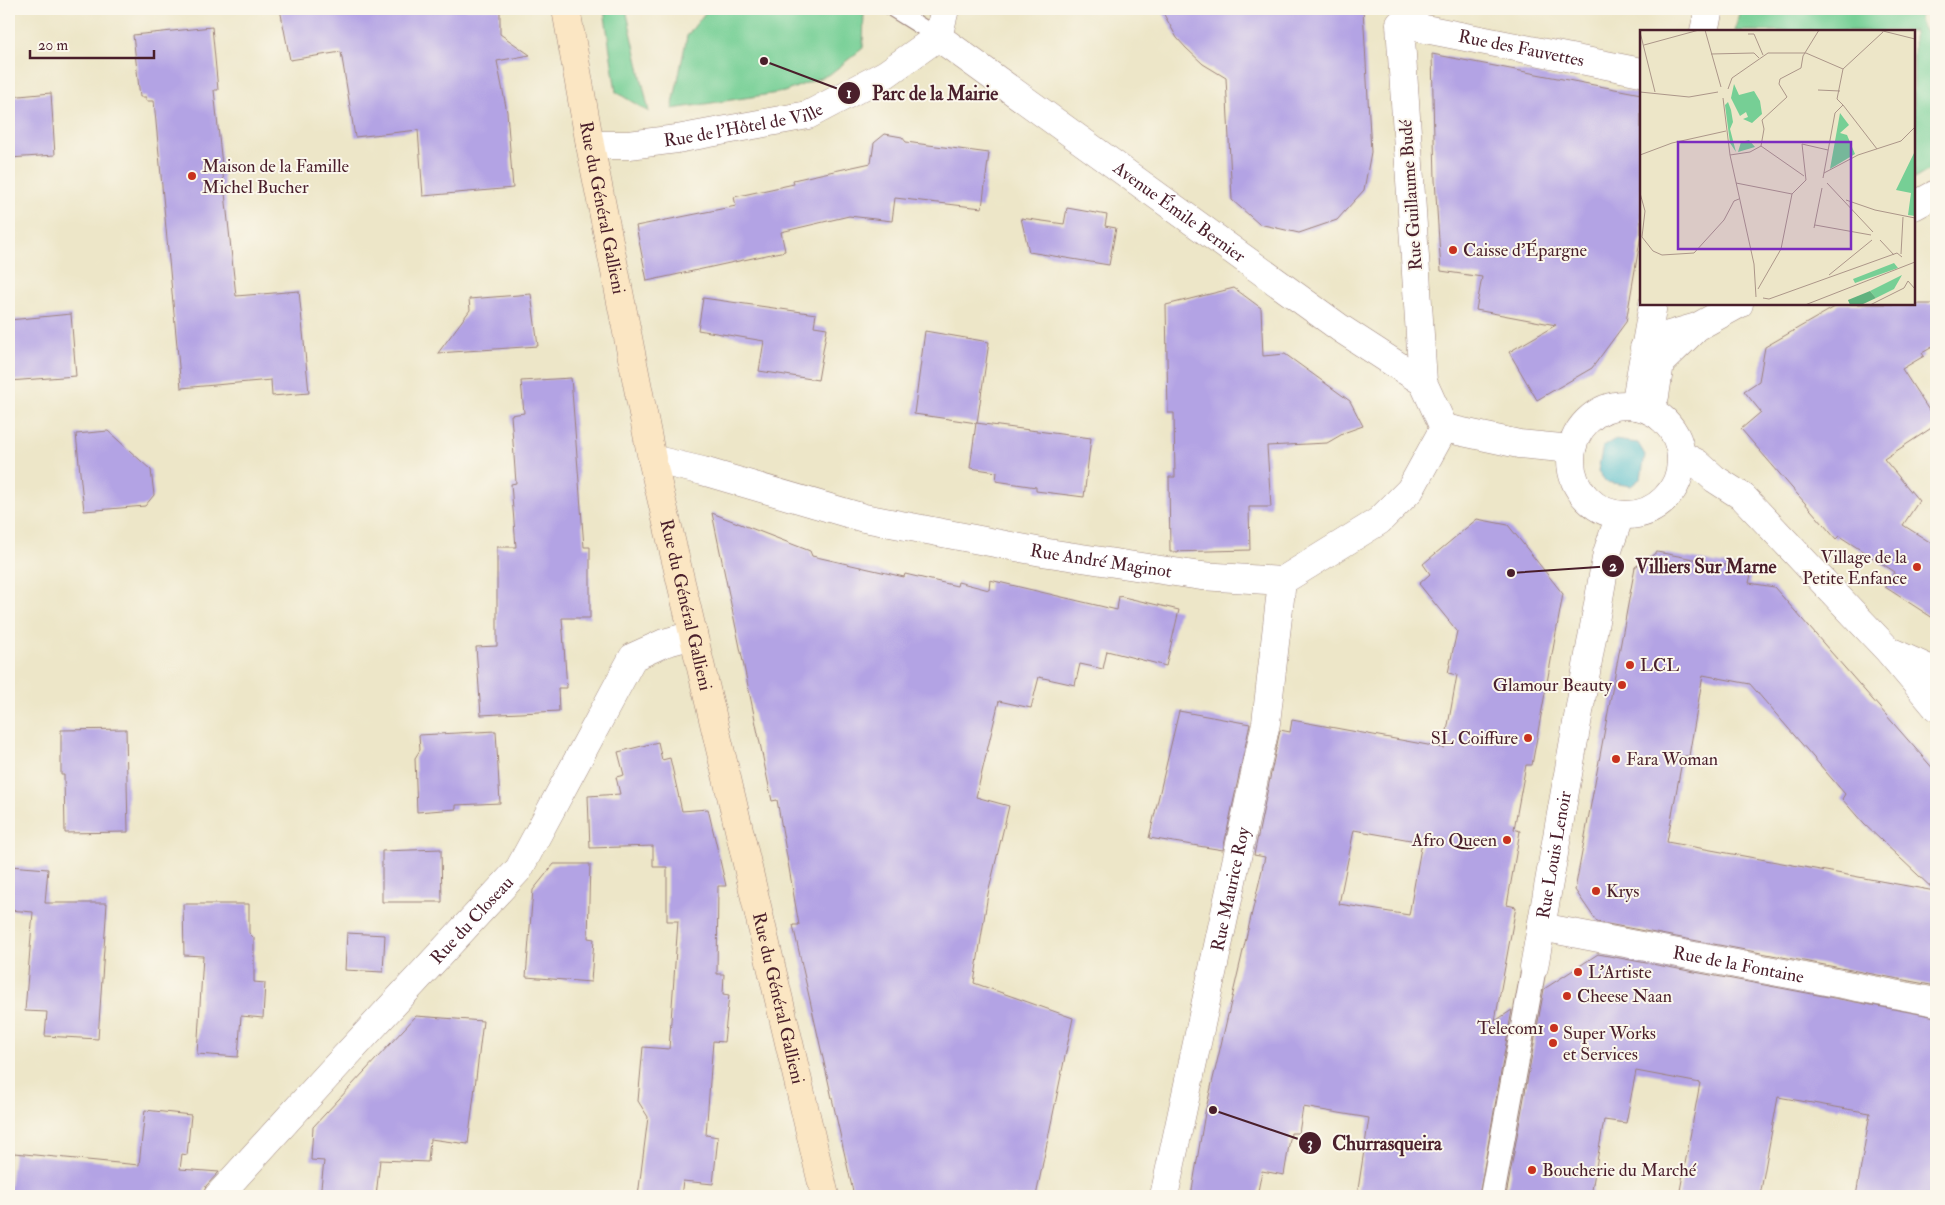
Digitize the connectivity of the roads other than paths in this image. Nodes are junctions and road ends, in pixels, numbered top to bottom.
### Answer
1 (566, 9) edge
2 (893, 9) edge
3 (945, 9) edge
4 (1708, 9) edge
5 (1400, 16) edge
6 (1704, 30) edge
7 (938, 37) junction
8 (1640, 72) edge
9 (590, 144) junction
10 (1936, 194) edge
11 (1915, 205) edge
12 (1653, 305) edge
13 (1737, 305) edge
14 (1697, 327) junction
15 (1644, 348) junction
16 (1423, 382) junction
17 (1644, 409) junction
18 (1444, 428) junction
19 (1572, 449) junction
20 (1681, 455) junction
21 (652, 460) junction
22 (1715, 479) junction
23 (1676, 484) junction
24 (1620, 515) junction
25 (1282, 581) junction
26 (693, 635) junction
27 (1888, 649) junction
28 (1936, 672) edge
29 (1936, 707) edge
30 (1541, 927) junction
31 (1534, 967) joint
32 (1936, 1002) edge
33 (218, 1196) edge
34 (825, 1196) edge
35 (1164, 1196) edge
36 (1492, 1196) edge

1 - 9 main road, Rue du Général Gallieni
2 - 7 lane
3 - 7 street
4 - 6 street
5 - 8 street, Rue des Fauvettes
5 - 16 street, Rue Guillaume Budé
7 - 9 street, Rue de l'Hôtel de Ville
7 - 16 street, Avenue Émile Bernier
9 - 21 main road, Rue du Général Gallieni
10 - 11 street
12 - 15 street
13 - 14 street
14 - 15 street
14 - 17 street
15 - 17 street
16 - 18 street
17 - 19 street
17 - 20 street
18 - 19 street
18 - 25 street
19 - 24 street
20 - 22 street
20 - 23 street
21 - 25 street, Rue André Maginot
21 - 26 main road, Rue du Général Gallieni
22 - 23 street
22 - 27 street
23 - 24 street
24 - 30 street, Rue Louis Lenoir
25 - 35 street, Rue Maurice Roy
26 - 33 street, Rue du Closeau
26 - 34 main road, Rue du Général Gallieni
27 - 28 street
27 - 29 street
30 - 31 street, Rue Louis Lenoir
30 - 32 street, Rue de la Fontaine
31 - 36 street, Rue Louis Lenoir

